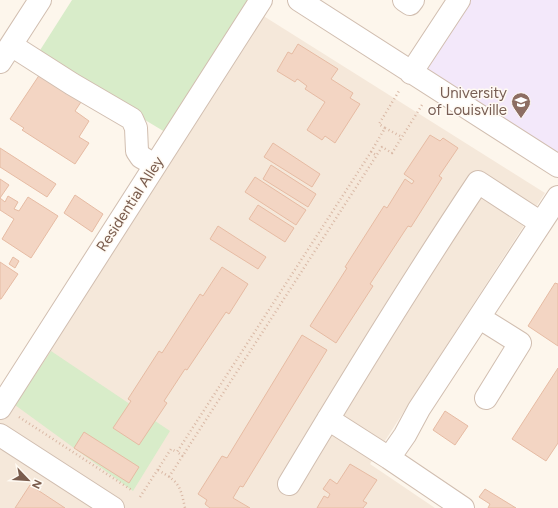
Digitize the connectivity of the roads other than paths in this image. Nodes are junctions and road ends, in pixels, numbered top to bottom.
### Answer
1 (40, 0) edge
2 (261, 0) edge
3 (299, 0) edge
4 (404, 0) edge
5 (413, 0) edge
6 (459, 0) edge
7 (5, 54) edge
8 (411, 73) junction
9 (155, 165) junction
10 (558, 166) edge
11 (558, 197) edge
12 (541, 223) junction
13 (480, 318) junction
14 (486, 398) dead end
15 (8, 411) edge
16 (328, 419) junction
17 (0, 435) edge
18 (389, 458) junction
19 (289, 484) dead end
20 (460, 507) edge
21 (113, 508) edge

1 - 7 street
2 - 9 street, Residential Alley
3 - 8 street
4 - 5 street
6 - 8 street
7 - 9 street
8 - 10 street
9 - 15 street, Residential Alley
11 - 12 street
12 - 13 street
12 - 16 street
13 - 14 street
13 - 18 street
16 - 18 street
16 - 19 street
17 - 21 street
18 - 20 street

